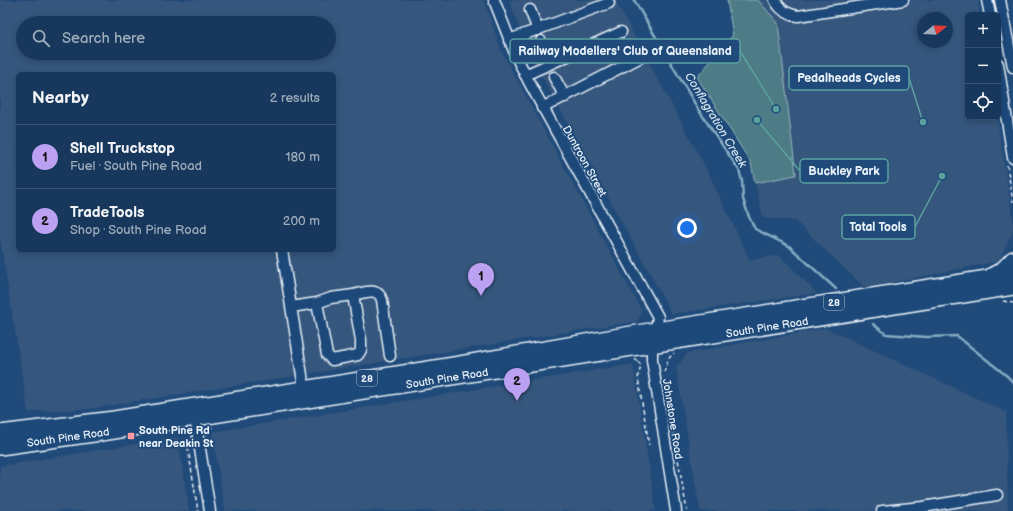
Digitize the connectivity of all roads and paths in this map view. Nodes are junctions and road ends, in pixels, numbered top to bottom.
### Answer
1 (494, 0) edge
2 (775, 0) edge
3 (903, 0) edge
4 (987, 0) edge
5 (1000, 0) edge
6 (609, 3) dead end
7 (530, 10) dead end
8 (989, 12) edge
9 (538, 30) junction
10 (621, 32) dead end
11 (1006, 32) edge
12 (509, 40) junction
13 (541, 41) dead end
14 (638, 58) dead end
15 (551, 63) junction
16 (1013, 67) edge
17 (525, 75) junction
18 (554, 77) dead end
19 (1001, 83) edge
20 (565, 97) junction
21 (542, 108) junction
22 (1013, 158) edge
23 (282, 252) edge
24 (1013, 259) edge
25 (1013, 274) edge
26 (987, 278) junction
27 (1010, 289) edge
28 (353, 295) junction
29 (317, 303) junction
30 (291, 307) junction
31 (656, 330) junction
32 (653, 345) junction
33 (390, 356) dead end
34 (669, 358) dead end
35 (638, 362) dead end
36 (663, 374) dead end
37 (305, 394) junction
38 (194, 412) junction
39 (671, 419) dead end
40 (0, 433) edge
41 (649, 444) dead end
42 (0, 447) edge
43 (188, 448) dead end
44 (997, 495) dead end
45 (198, 511) edge
46 (210, 511) edge
47 (676, 511) edge
48 (687, 511) edge
49 (882, 511) edge

1 - 12 street, Duntroon Street
2 - 3 street
4 - 8 street
5 - 11 street
6 - 9 street
7 - 9 street
9 - 12 street
10 - 15 street
11 - 16 street
12 - 17 street, Duntroon Street
13 - 15 street
14 - 20 street
15 - 17 street
17 - 21 street, Duntroon Street
18 - 20 street
19 - 22 street
20 - 21 street
21 - 31 street, Duntroon Street
23 - 30 street
24 - 26 highway
25 - 26 highway, South Pine Road / 28
26 - 31 highway, South Pine Road / 28
27 - 32 highway, South Pine Road / 28
28 - 29 street
28 - 29 street
28 - 33 street
29 - 30 street
30 - 37 street
31 - 32 street, Johnstone Road
31 - 37 highway, South Pine Road / 28
32 - 37 highway, South Pine Road / 28
32 - 47 street, Johnstone Road
34 - 36 path
35 - 41 path
37 - 38 highway, South Pine Road / 28
38 - 40 highway, South Pine Road / 28
38 - 42 highway, South Pine Road / 28
38 - 46 street
39 - 48 path
43 - 45 path
44 - 49 street

